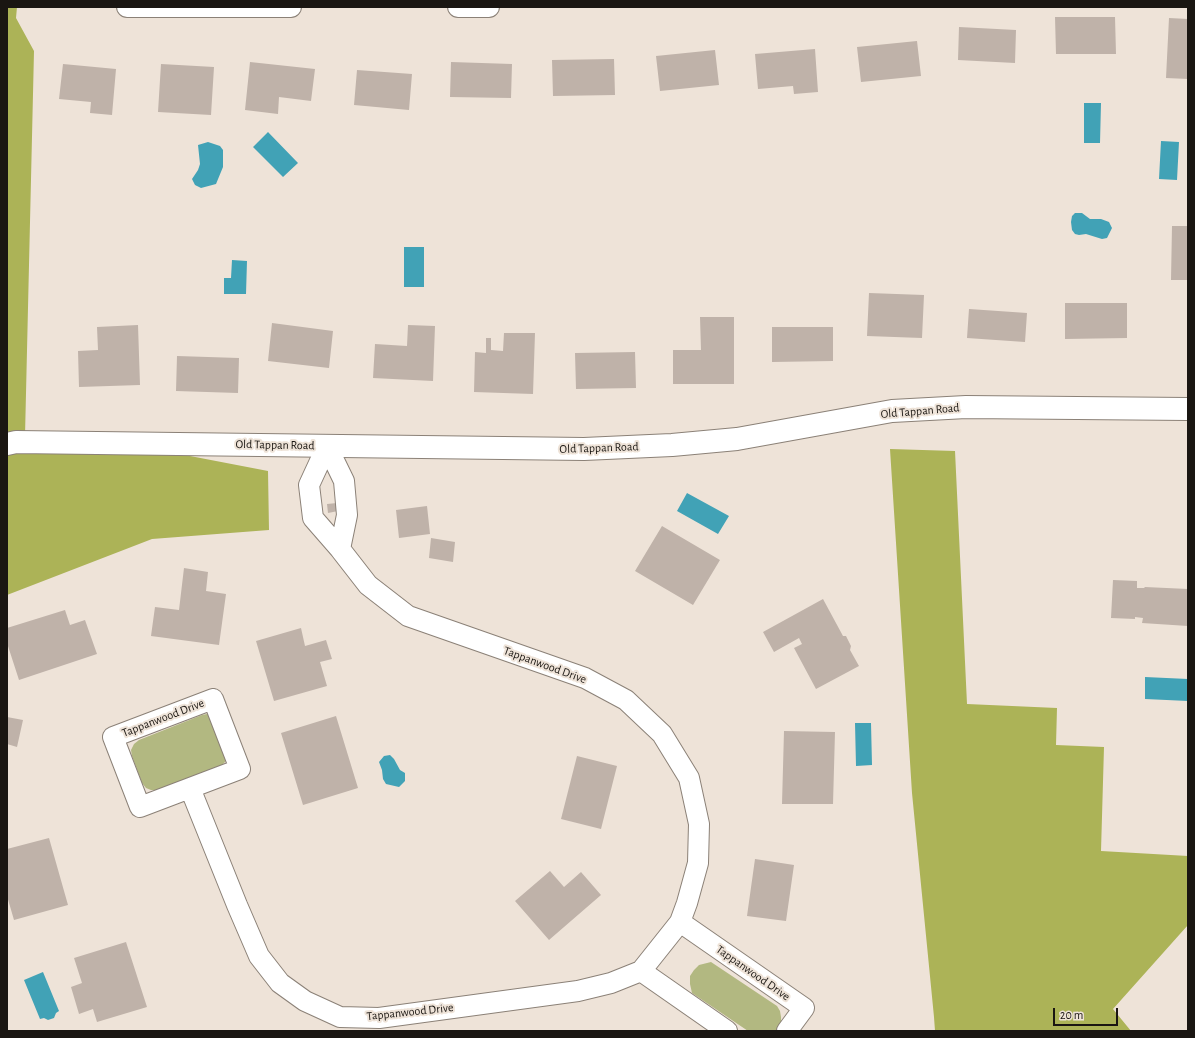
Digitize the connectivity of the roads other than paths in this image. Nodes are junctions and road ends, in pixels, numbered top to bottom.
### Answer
1 (127, 7) edge
2 (291, 7) edge
3 (458, 7) edge
4 (489, 7) edge
5 (1188, 409) edge
6 (7, 444) edge
7 (328, 446) junction
8 (340, 549) junction
9 (190, 788) junction
10 (680, 922) junction
11 (641, 971) junction
12 (727, 1031) edge
13 (787, 1031) edge

1 - 2 street
3 - 4 street
5 - 7 street, Old Tappan Road
6 - 7 street, Old Tappan Road
7 - 8 street
7 - 8 street, Tappanwood Drive
8 - 10 street, Tappanwood Drive
9 - 9 street, Tappanwood Drive
9 - 11 street, Tappanwood Drive
10 - 11 street, Tappanwood Drive
10 - 13 street, Tappanwood Drive
11 - 12 street

